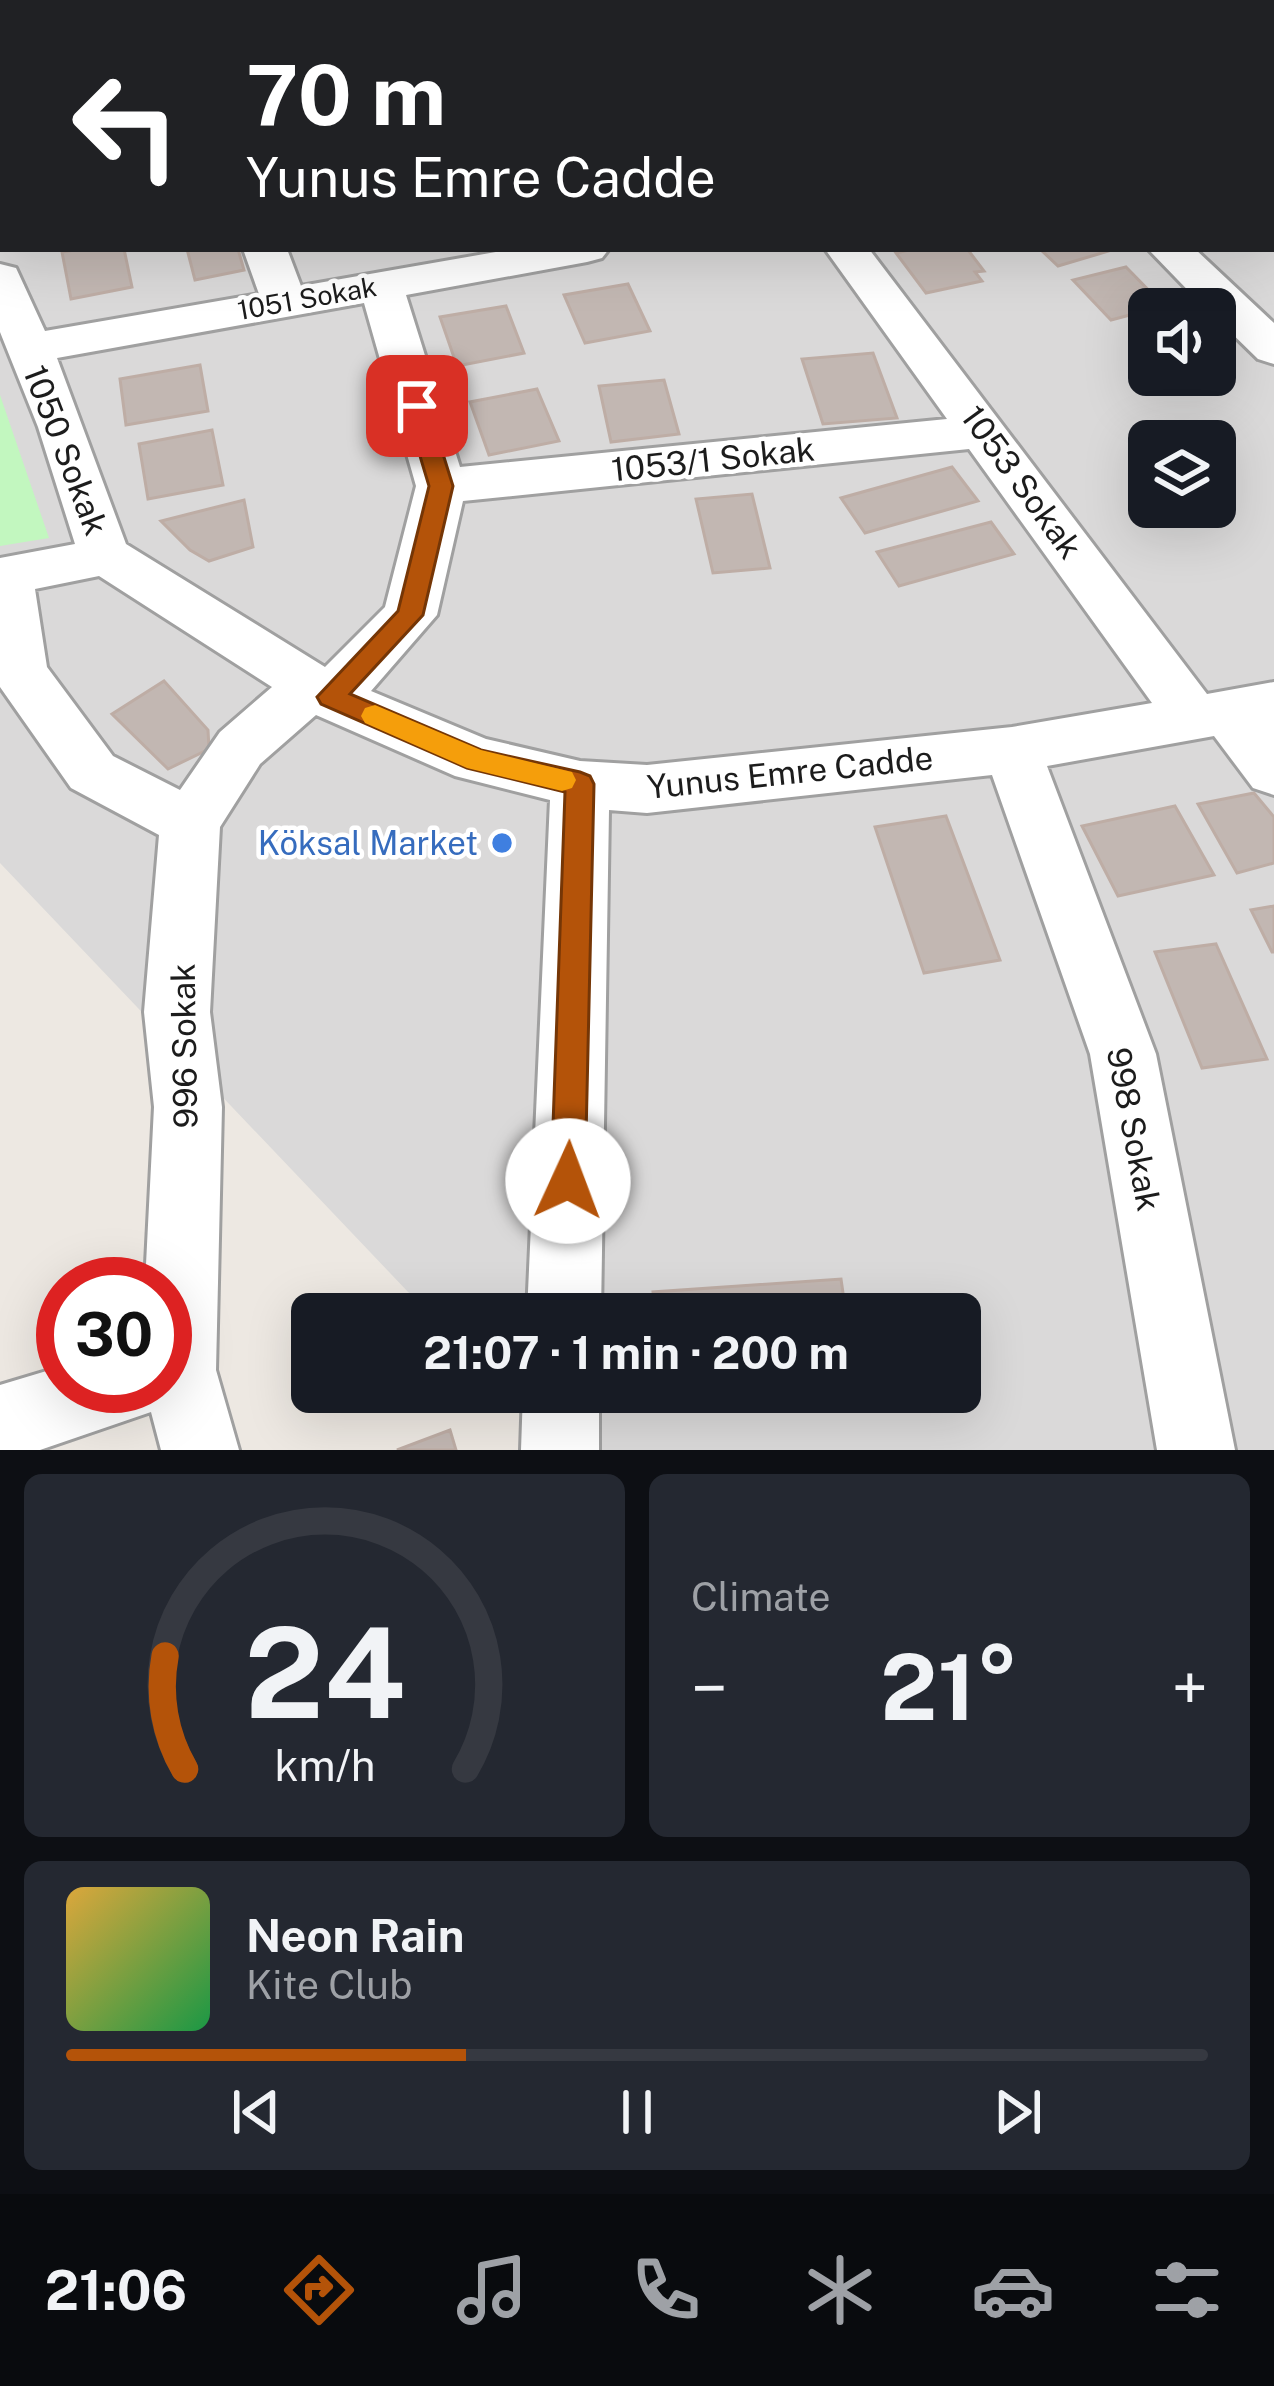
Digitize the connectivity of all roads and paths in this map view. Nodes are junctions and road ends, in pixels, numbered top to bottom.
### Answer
1 (266, 252) edge
2 (562, 252) edge
3 (849, 252) edge
4 (1173, 252) edge
5 (0, 277) edge
6 (381, 286) junction
7 (284, 302) junction
8 (28, 349) junction
9 (1274, 349) edge
10 (986, 431) junction
11 (441, 486) junction
12 (107, 556) junction
13 (4, 576) edge
14 (321, 691) junction
15 (1232, 712) edge
16 (1012, 750) junction
17 (1274, 772) edge
18 (580, 784) junction
19 (190, 823) junction
20 (170, 1257) edge
21 (565, 1293) edge
22 (36, 1413) edge
23 (178, 1413) edge
24 (561, 1413) edge
25 (0, 1424) edge
26 (200, 1450) edge
27 (560, 1450) edge
28 (1196, 1450) edge

1 - 7 street
2 - 6 street, 1051 Sokak
3 - 10 street, 1053 Sokak
4 - 9 street
5 - 8 street, 1050 Sokak
6 - 7 street, 1051 Sokak
6 - 11 street
7 - 8 street, 1051 Sokak
8 - 12 street, 1050 Sokak
10 - 11 street, 1053/1 Sokak
10 - 15 street, 1053 Sokak
11 - 14 street, 996 Sokak
12 - 13 street
12 - 14 street, Yunus Emre Cadde
13 - 19 street
14 - 18 street, Yunus Emre Cadde
14 - 19 street, 996 Sokak
15 - 16 street, Yunus Emre Cadde
15 - 17 street, 1053 Sokak
16 - 18 street, Yunus Emre Cadde
16 - 28 street, 998 Sokak
18 - 21 street
19 - 20 street, 996 Sokak
22 - 25 street
23 - 26 street, 996 Sokak
24 - 27 street

